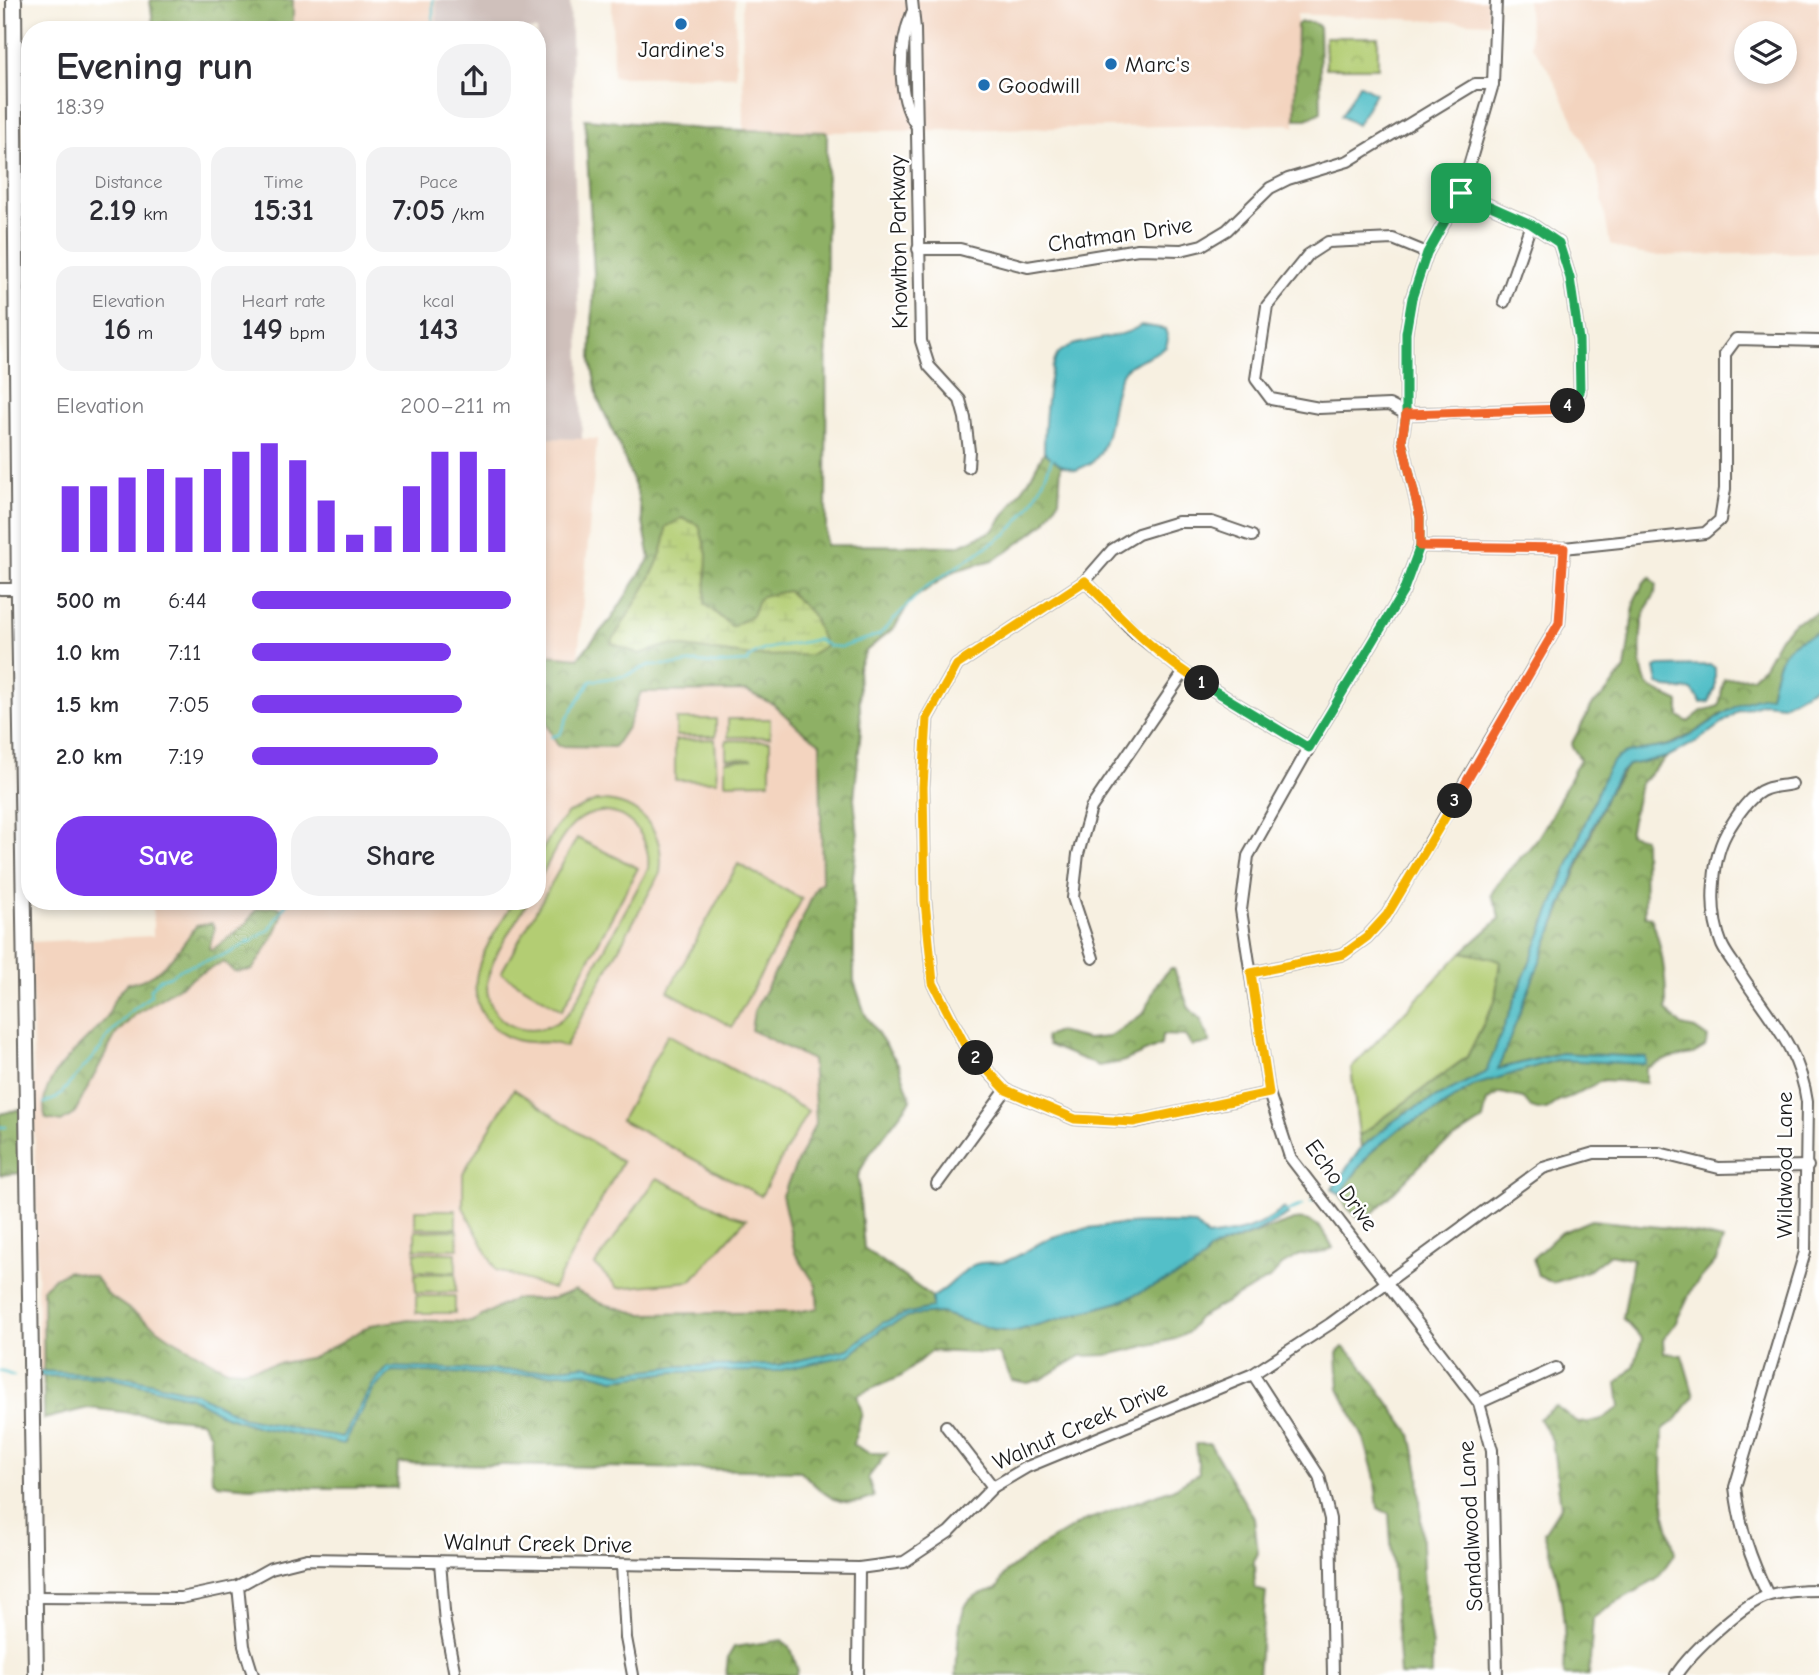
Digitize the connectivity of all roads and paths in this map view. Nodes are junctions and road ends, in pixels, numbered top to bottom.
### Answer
1 (13, 0) edge
2 (912, 0) edge
3 (1496, 0) edge
4 (1493, 83) junction
5 (1461, 193) junction
6 (1531, 224) junction
7 (918, 248) junction
8 (1427, 253) junction
9 (1504, 302) dead end
10 (1819, 341) edge
11 (1406, 414) junction
12 (968, 467) dead end
13 (1252, 537) dead end
14 (1420, 546) junction
15 (1564, 548) junction
16 (1085, 581) junction
17 (0, 589) edge
18 (18, 589) junction
19 (1184, 672) junction
20 (1309, 748) junction
21 (21, 767) edge
22 (1793, 784) dead end
23 (23, 910) edge
24 (1093, 958) dead end
25 (1251, 973) junction
26 (1006, 1090) junction
27 (1269, 1093) junction
28 (1808, 1167) junction
29 (937, 1184) dead end
30 (1387, 1281) junction
31 (1556, 1368) dead end
32 (1253, 1374) junction
33 (1479, 1403) junction
34 (946, 1426) dead end
35 (993, 1486) junction
36 (440, 1562) junction
37 (622, 1565) junction
38 (859, 1568) junction
39 (238, 1586) junction
40 (1819, 1590) edge
41 (1768, 1595) junction
42 (35, 1598) junction
43 (36, 1675) edge
44 (253, 1675) edge
45 (455, 1675) edge
46 (633, 1675) edge
47 (858, 1675) edge
48 (1333, 1675) edge
49 (1497, 1675) edge
50 (1676, 1675) edge

1 - 18 street
2 - 7 street, Knowlton Parkway
3 - 4 street, Echo Drive
4 - 5 street, Echo Drive
4 - 7 street, Chatman Drive
5 - 6 street
5 - 8 street, Echo Drive
6 - 9 street
6 - 11 street
7 - 12 street, Knowlton Parkway
8 - 11 street, Echo Drive
8 - 11 street
10 - 15 street
11 - 14 street, Echo Drive
13 - 16 street
14 - 15 street
14 - 20 street, Echo Drive
15 - 25 street
16 - 19 street
16 - 26 street
17 - 18 street
18 - 21 street
19 - 20 street
19 - 24 street
20 - 25 street, Echo Drive
22 - 28 street, Wildwood Lane
23 - 42 street
25 - 27 street, Echo Drive
26 - 27 street
26 - 29 street
27 - 30 street, Echo Drive
28 - 30 street, Walnut Creek Drive
28 - 41 street, Wildwood Lane
30 - 32 street, Walnut Creek Drive
30 - 33 street, Sandalwood Lane
31 - 33 street
32 - 35 street, Walnut Creek Drive
32 - 48 street
33 - 49 street, Sandalwood Lane
34 - 35 street
35 - 38 street, Walnut Creek Drive
36 - 37 street, Walnut Creek Drive
36 - 39 street, Walnut Creek Drive
36 - 45 street
37 - 38 street, Walnut Creek Drive
37 - 46 street
38 - 47 street
39 - 42 street, Walnut Creek Drive
39 - 44 street
40 - 41 street
41 - 50 street
42 - 43 street

